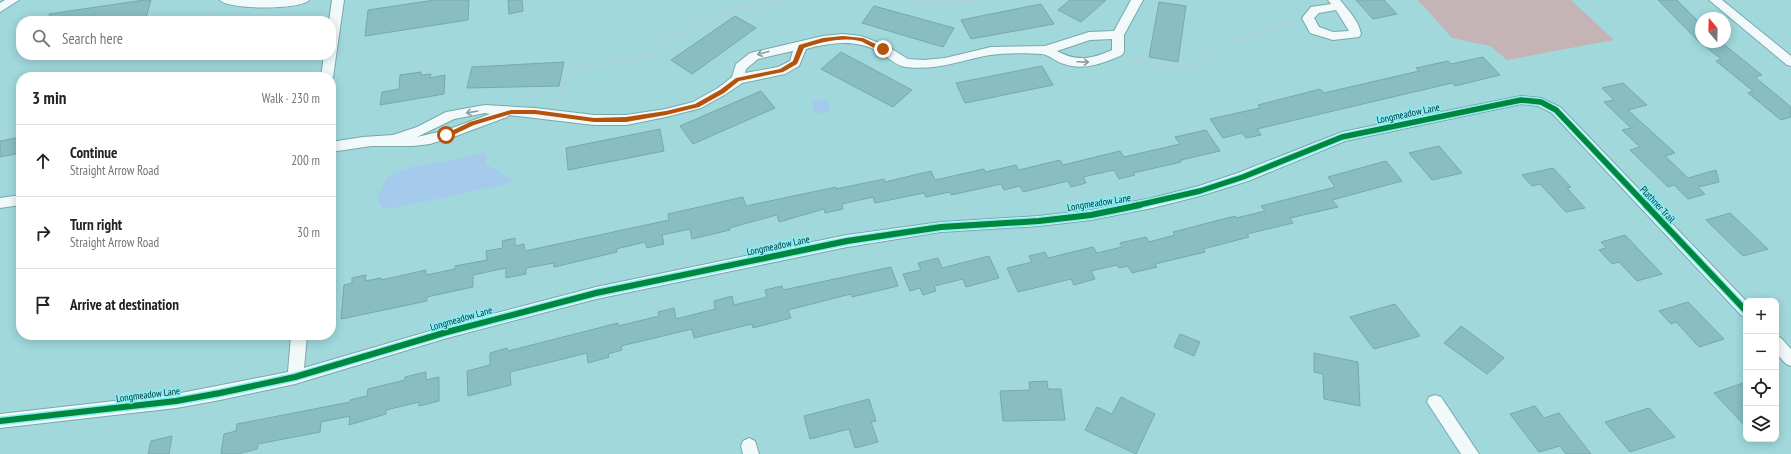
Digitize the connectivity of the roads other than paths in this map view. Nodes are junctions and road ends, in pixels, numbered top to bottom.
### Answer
1 (13, 0) edge
2 (226, 0) edge
3 (303, 0) edge
4 (338, 0) edge
5 (1137, 0) edge
6 (1715, 0) edge
7 (1336, 3) edge
8 (0, 8) edge
9 (336, 16) edge
10 (1118, 35) junction
11 (801, 46) junction
12 (1046, 50) junction
13 (330, 60) edge
14 (1791, 62) edge
15 (328, 72) edge
16 (738, 79) junction
17 (1556, 110) joint
18 (336, 146) edge
19 (16, 201) edge
20 (0, 203) edge
21 (1743, 309) edge
22 (299, 340) edge
23 (1779, 346) edge
24 (1791, 359) edge
25 (295, 377) junction
26 (1435, 402) dead end
27 (0, 421) edge
28 (1471, 454) edge

1 - 8 street
2 - 3 street
4 - 9 street
5 - 10 street
6 - 14 street
7 - 7 street
10 - 12 street
12 -> 10 street
11 - 12 street
11 - 16 street
11 -> 16 street
13 - 15 street
16 - 18 street
17 - 21 street, Plathner Trail
17 - 25 street, Longmeadow Lane
19 - 20 street
22 - 25 street
23 - 24 street
25 - 27 street, Longmeadow Lane
26 - 28 street

